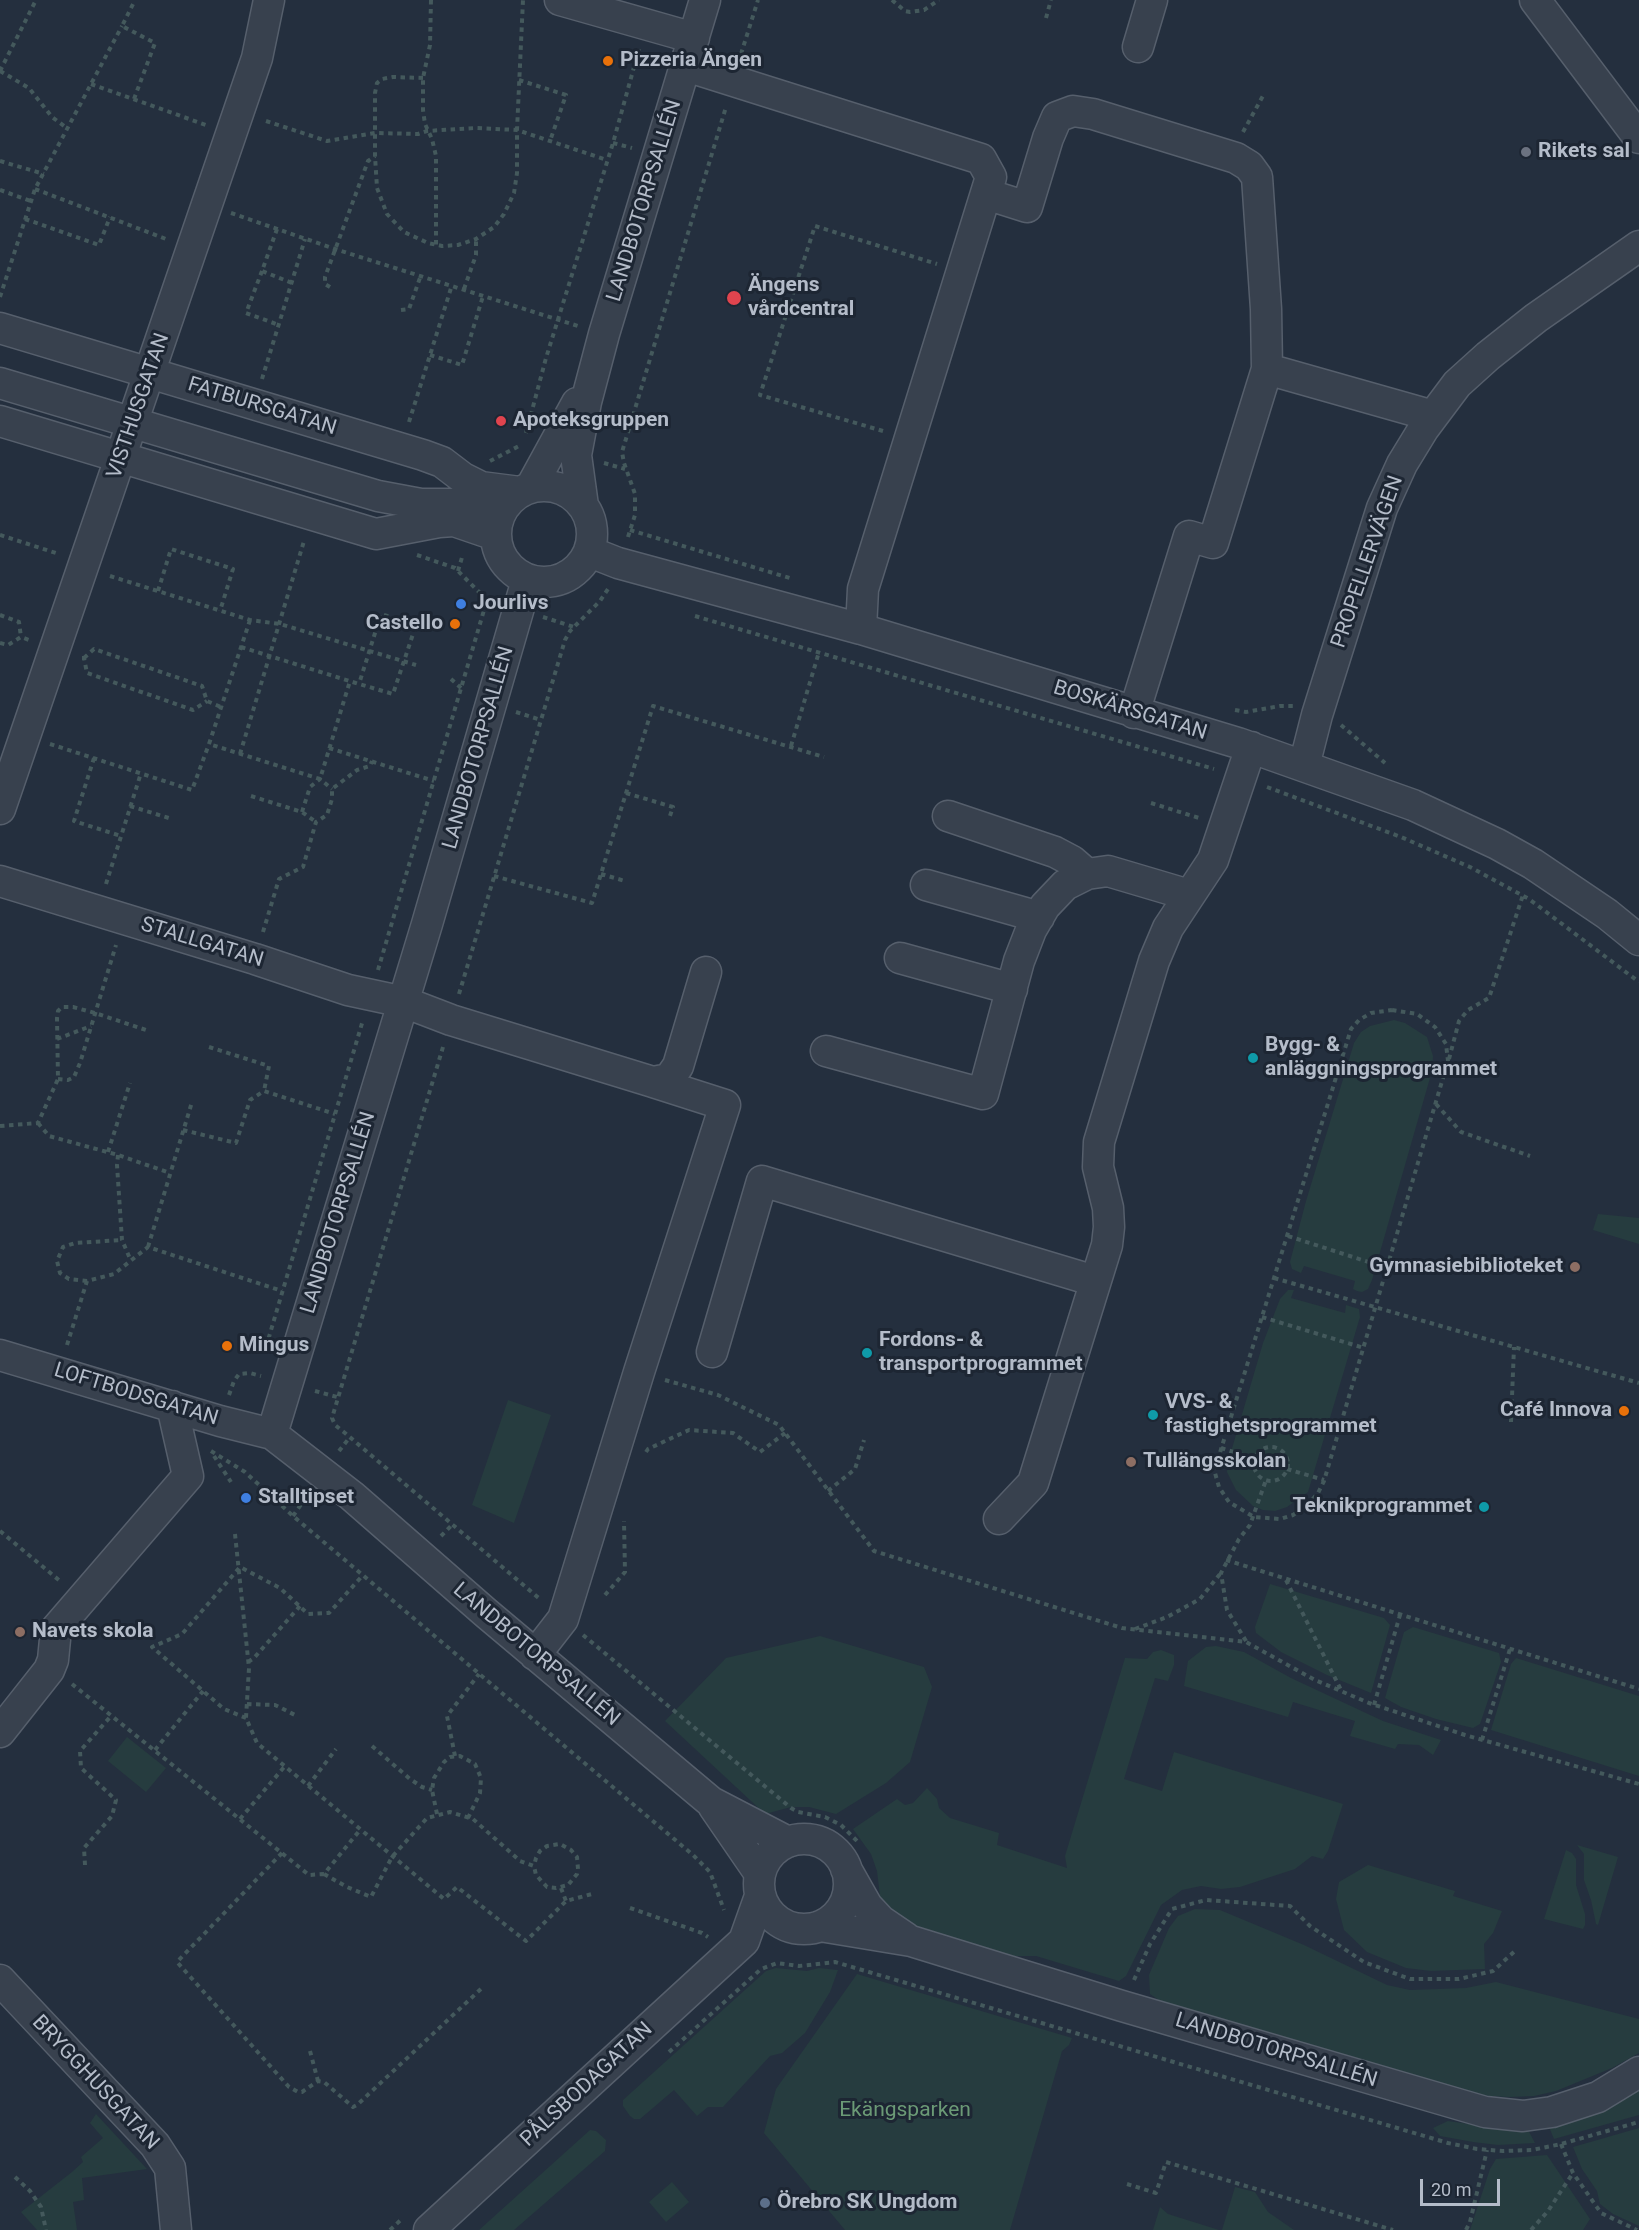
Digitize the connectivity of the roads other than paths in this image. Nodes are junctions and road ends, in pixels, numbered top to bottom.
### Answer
1 (269, 0) edge
2 (560, 0) edge
3 (705, 0) edge
4 (1152, 0) edge
5 (1535, 0) edge
6 (694, 38) junction
7 (1138, 47) dead end
8 (686, 66) junction
9 (1639, 138) edge
10 (986, 194) junction
11 (1639, 246) edge
12 (0, 328) edge
13 (595, 369) junction
14 (1267, 369) junction
15 (150, 373) junction
16 (0, 383) edge
17 (1433, 416) junction
18 (0, 422) edge
19 (133, 423) junction
20 (121, 458) junction
21 (584, 506) junction
22 (486, 508) junction
23 (590, 552) junction
24 (527, 580) junction
25 (861, 629) junction
26 (1134, 713) junction
27 (1251, 747) junction
28 (1304, 766) junction
29 (0, 809) edge
30 (948, 816) dead end
31 (1087, 874) junction
32 (0, 881) edge
33 (926, 885) dead end
34 (1189, 895) junction
35 (1039, 917) junction
36 (1639, 940) edge
37 (900, 958) dead end
38 (706, 972) dead end
39 (1012, 988) junction
40 (404, 1002) junction
41 (826, 1051) dead end
42 (653, 1082) junction
43 (1095, 1281) junction
44 (712, 1352) dead end
45 (0, 1355) edge
46 (172, 1406) junction
47 (272, 1434) junction
48 (999, 1519) dead end
49 (535, 1655) junction
50 (0, 1731) edge
51 (711, 1802) junction
52 (788, 1842) junction
53 (845, 1866) junction
54 (760, 1885) junction
55 (807, 1927) junction
56 (744, 1941) junction
57 (911, 1941) junction
58 (0, 1980) edge
59 (1639, 2072) edge
60 (176, 2230) edge
61 (429, 2230) edge

1 - 15 street, VISTHUSGATAN
2 - 6 street
3 - 6 street, LANDBOTORPSALLÉN
4 - 7 street
5 - 9 street
6 - 8 street, LANDBOTORPSALLÉN
8 - 10 street
8 - 13 street, LANDBOTORPSALLÉN
10 - 14 street
10 - 25 street
11 - 17 street, PROPELLERVÄGEN
12 - 15 street, FATBURSGATAN
13 - 21 street, LANDBOTORPSALLÉN
13 - 22 street, LANDBOTORPSALLÉN
14 - 17 street
14 - 26 street
15 - 19 street, VISTHUSGATAN
15 - 22 street, FATBURSGATAN
16 - 19 street
17 - 28 street, PROPELLERVÄGEN
18 - 20 street
19 - 20 street, VISTHUSGATAN
19 - 22 street
20 - 22 street
20 - 29 street, VISTHUSGATAN
21 - 22 street
21 - 23 street
22 - 24 street
23 - 24 street
23 - 25 street, BOSKÄRSGATAN
24 - 40 street, LANDBOTORPSALLÉN
25 - 26 street, BOSKÄRSGATAN
26 - 27 street, BOSKÄRSGATAN
27 - 28 street, BOSKÄRSGATAN
27 - 34 street
28 - 36 street, BOSKÄRSGATAN
30 - 31 street
31 - 34 street
31 - 35 street
32 - 40 street, STALLGATAN
33 - 35 street
34 - 43 street
35 - 39 street
37 - 39 street
38 - 42 street
39 - 41 street
40 - 42 street, STALLGATAN
40 - 47 street, LANDBOTORPSALLÉN
42 - 49 street, STALLGATAN
43 - 44 street
43 - 48 street
45 - 46 street, LOFTBODSGATAN
46 - 47 street, LOFTBODSGATAN
46 - 50 street
47 - 49 street, LANDBOTORPSALLÉN
49 - 51 street, LANDBOTORPSALLÉN
51 - 52 street, LANDBOTORPSALLÉN
51 - 54 street, LANDBOTORPSALLÉN
52 - 53 street
52 - 54 street
53 - 55 street
53 - 57 street, LANDBOTORPSALLÉN
54 - 55 street
54 - 56 street, PÅLSBODAGATAN
55 - 56 street, PÅLSBODAGATAN
55 - 57 street, LANDBOTORPSALLÉN
56 - 61 street, PÅLSBODAGATAN
57 - 59 street, LANDBOTORPSALLÉN
58 - 60 street, BRYGGHUSGATAN

